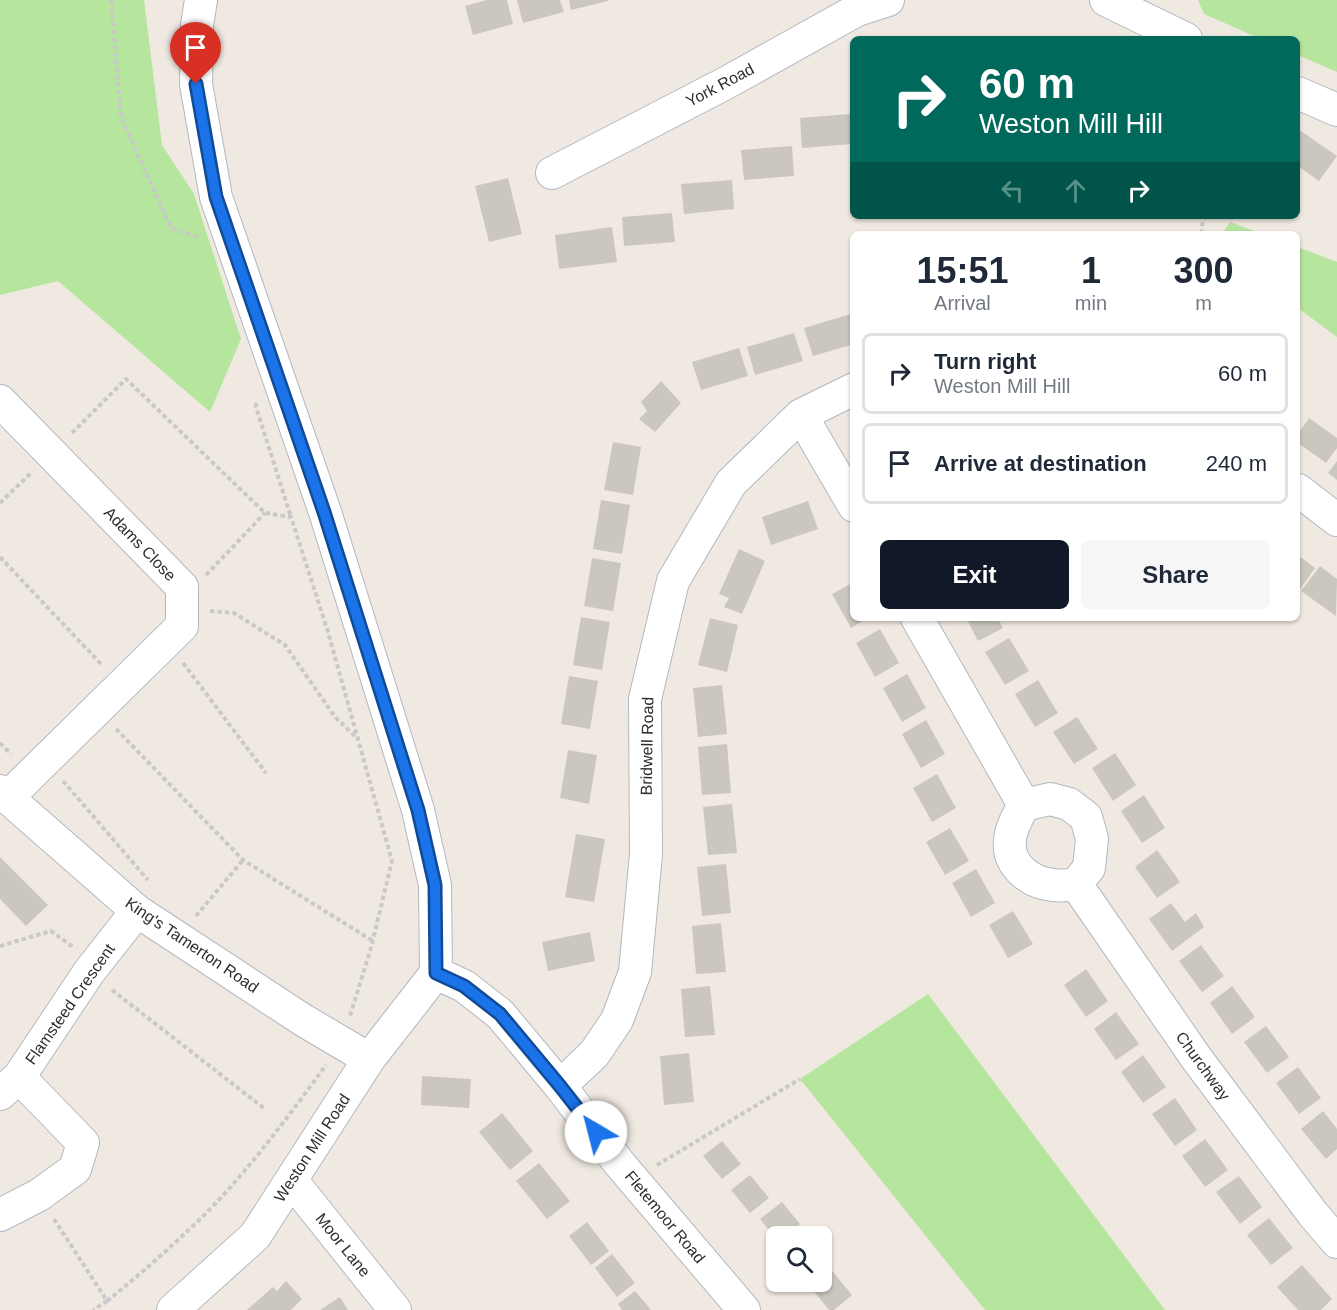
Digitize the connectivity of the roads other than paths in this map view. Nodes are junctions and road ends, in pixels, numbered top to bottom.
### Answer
1 (201, 0) edge
2 (888, 0) edge
3 (1106, 0) edge
4 (1180, 36) edge
5 (1300, 94) edge
6 (1337, 110) edge
7 (552, 173) dead end
8 (850, 391) edge
9 (0, 401) edge
10 (801, 415) junction
11 (1300, 491) edge
12 (850, 499) edge
13 (1337, 519) edge
14 (919, 621) edge
15 (3, 794) edge
16 (1024, 805) junction
17 (1076, 884) junction
18 (137, 911) junction
19 (436, 973) junction
20 (369, 1059) junction
21 (10, 1086) edge
22 (560, 1086) junction
23 (292, 1181) junction
24 (0, 1215) edge
25 (1337, 1242) edge
26 (173, 1310) edge
27 (395, 1310) edge
28 (744, 1310) edge

1 - 19 street
2 - 7 street, York Road
3 - 4 street
5 - 6 street
8 - 10 street, Bridwell Road
9 - 15 street, Adams Close
10 - 12 street
10 - 22 street, Bridwell Road
11 - 13 street
14 - 16 street
15 - 18 street, King's Tamerton Road
16 - 17 street
16 - 17 street
17 - 25 street, Churchway
18 - 20 street, King's Tamerton Road
18 - 21 street, Flamsteed Crescent
19 - 20 street, Weston Mill Road
19 - 22 street, Fletemoor Road
20 - 23 street, Weston Mill Road
21 - 24 street
22 - 28 street, Fletemoor Road
23 - 26 street, Weston Mill Road
23 - 27 street, Moor Lane

